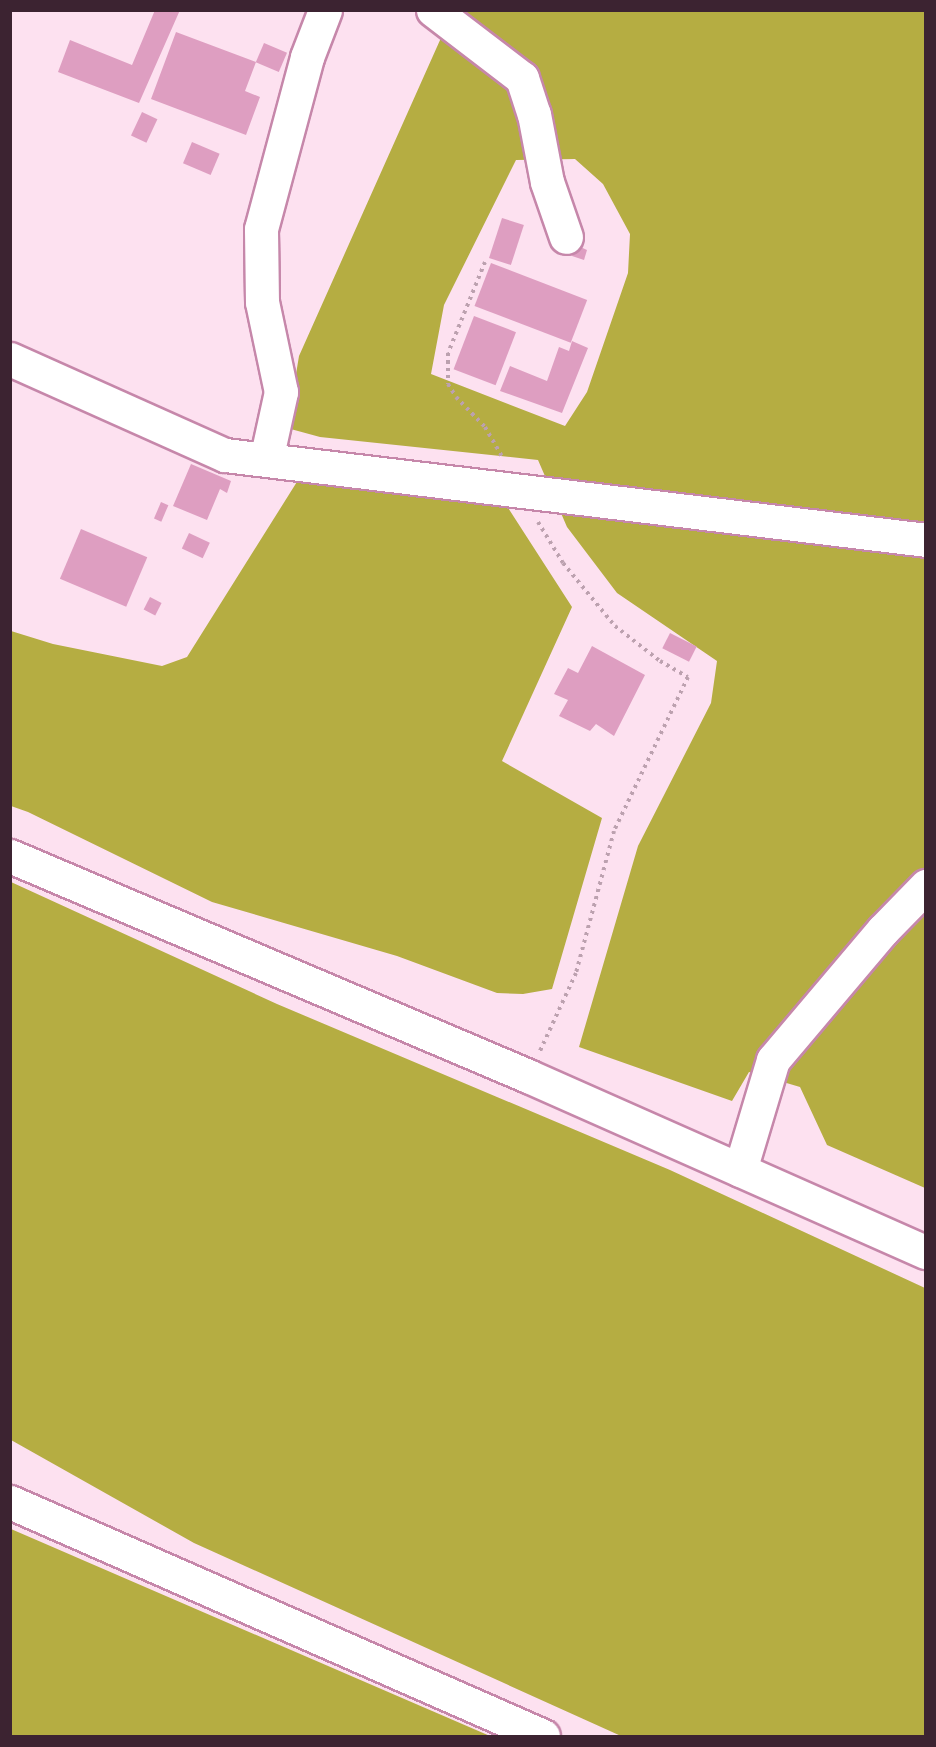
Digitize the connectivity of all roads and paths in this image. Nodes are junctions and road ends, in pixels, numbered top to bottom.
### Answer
1 (325, 10) edge
2 (433, 10) edge
3 (566, 237) dead end
4 (485, 262) dead end
5 (10, 359) edge
6 (266, 459) junction
7 (519, 490) junction
8 (926, 540) edge
9 (10, 856) edge
10 (926, 886) edge
11 (528, 1076) junction
12 (740, 1170) junction
13 (926, 1252) edge
14 (10, 1502) edge
15 (543, 1737) edge

1 - 6 street
2 - 3 street
4 - 7 path
5 - 6 street
6 - 7 street
7 - 8 street
7 - 11 path
9 - 11 street
10 - 12 street
11 - 12 street
12 - 13 street
14 - 15 street

